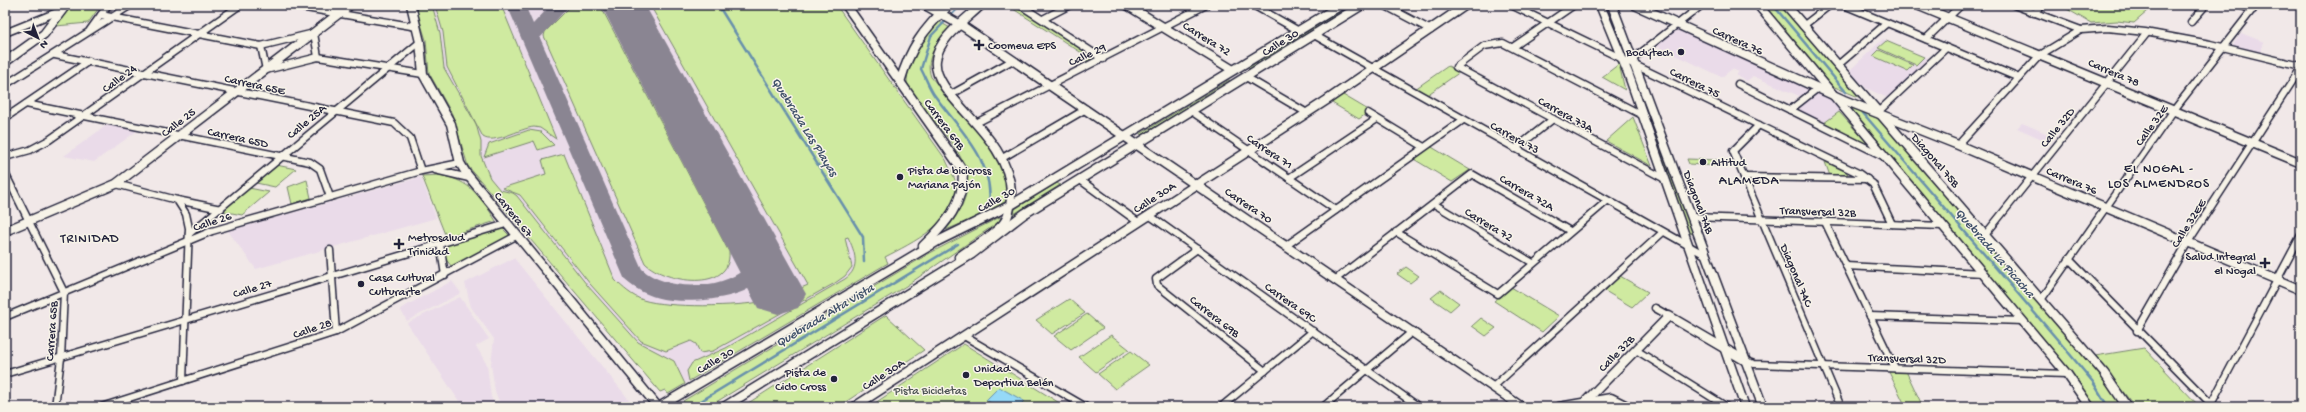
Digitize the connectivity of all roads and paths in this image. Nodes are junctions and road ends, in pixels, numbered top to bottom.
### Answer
1 (108, 5) edge
2 (131, 5) edge
3 (240, 5) edge
4 (288, 5) edge
5 (350, 5) edge
6 (411, 5) edge
7 (846, 5) edge
8 (925, 5) edge
9 (936, 5) edge
10 (981, 5) edge
11 (1020, 5) edge
12 (1070, 5) edge
13 (1127, 5) edge
14 (1206, 5) edge
15 (1254, 5) edge
16 (1341, 5) edge
17 (1362, 5) edge
18 (1384, 5) edge
19 (1466, 5) edge
20 (1511, 5) edge
21 (1574, 5) edge
22 (1600, 5) edge
23 (1612, 5) edge
24 (1635, 5) edge
25 (1702, 5) edge
26 (1758, 5) edge
27 (1786, 5) edge
28 (1830, 5) edge
29 (1844, 5) edge
30 (1917, 5) edge
31 (1961, 5) edge
32 (2014, 5) edge
33 (2042, 5) edge
34 (2206, 5) edge
35 (2239, 5) edge
36 (2254, 7) edge
37 (64, 8) edge
38 (2034, 13) junction
39 (337, 14) junction
40 (947, 14) edge
41 (101, 15) junction
42 (112, 17) junction
43 (1948, 18) junction
44 (967, 19) junction
45 (1043, 19) junction
46 (2191, 22) dead end
47 (1548, 23) junction
48 (1887, 23) junction
49 (961, 25) junction
50 (1677, 25) junction
51 (1803, 26) junction
52 (417, 27) junction
53 (1166, 28) junction
54 (1431, 30) junction
55 (2081, 30) junction
56 (1298, 31) junction
57 (314, 33) junction
58 (2147, 33) junction
59 (5, 34) edge
60 (86, 34) junction
61 (200, 34) junction
62 (1314, 35) junction
63 (978, 36) junction
64 (1926, 39) junction
65 (420, 42) junction
66 (261, 46) junction
67 (1513, 47) junction
68 (2226, 47) junction
69 (1946, 48) junction
70 (55, 55) junction
71 (2040, 55) junction
72 (318, 57) junction
73 (1103, 59) junction
74 (1013, 60) junction
75 (89, 61) junction
76 (1631, 61) junction
77 (5, 62) edge
78 (1838, 65) junction
79 (2301, 67) edge
80 (387, 68) junction
81 (1373, 69) junction
82 (266, 70) junction
83 (1235, 70) junction
84 (144, 72) junction
85 (423, 74) junction
86 (1246, 77) junction
87 (2019, 78) junction
88 (900, 82) junction
89 (2107, 83) junction
90 (1049, 84) junction
91 (1738, 84) dead end
92 (5, 86) edge
93 (1818, 88) junction
94 (237, 91) junction
95 (950, 94) junction
96 (1834, 94) junction
97 (26, 104) junction
98 (1086, 109) junction
99 (1790, 110) junction
100 (2174, 110) junction
101 (1191, 111) junction
102 (1879, 111) junction
103 (334, 112) junction
104 (1307, 112) junction
105 (1368, 113) dead end
106 (1642, 115) junction
107 (84, 116) junction
108 (5, 118) edge
109 (1377, 119) junction
110 (1553, 119) junction
111 (1463, 120) junction
112 (976, 123) junction
113 (1759, 125) junction
114 (180, 136) junction
115 (1125, 136) junction
116 (2253, 142) junction
117 (1138, 144) junction
118 (1958, 145) junction
119 (1424, 147) junction
120 (1515, 149) junction
121 (1248, 150) junction
122 (5, 157) edge
123 (281, 157) junction
124 (1004, 157) junction
125 (1885, 157) junction
126 (2301, 162) edge
127 (460, 163) junction
128 (434, 169) junction
129 (421, 171) junction
130 (5, 173) edge
131 (1184, 176) junction
132 (1744, 176) junction
133 (2032, 176) junction
134 (469, 178) junction
135 (1289, 178) junction
136 (1665, 179) junction
137 (1868, 179) junction
138 (1083, 182) dead end
139 (116, 184) junction
140 (1196, 184) junction
141 (1180, 194) junction
142 (330, 197) junction
143 (178, 200) junction
144 (1607, 201) junction
145 (1434, 204) junction
146 (1011, 205) junction
147 (2105, 207) junction
148 (221, 209) junction
149 (1336, 210) junction
150 (1149, 215) junction
151 (1692, 217) junction
152 (1762, 220) junction
153 (28, 221) junction
154 (1138, 222) junction
155 (1825, 222) junction
156 (506, 224) junction
157 (1892, 224) junction
158 (1943, 226) junction
159 (1570, 230) junction
160 (5, 231) edge
161 (1396, 232) junction
162 (1663, 232) junction
163 (1985, 235) junction
164 (2301, 235) edge
165 (516, 236) junction
166 (189, 237) junction
167 (2188, 242) junction
168 (440, 244) junction
169 (1287, 245) junction
170 (1690, 247) junction
171 (1198, 249) junction
172 (330, 250) dead end
173 (1707, 256) junction
174 (911, 257) junction
175 (2069, 259) junction
176 (1533, 263) junction
177 (1846, 266) junction
178 (1983, 273) junction
179 (445, 274) junction
180 (333, 275) junction
181 (1336, 278) junction
182 (2277, 280) junction
183 (916, 288) junction
184 (2301, 290) edge
185 (64, 292) junction
186 (2041, 300) junction
187 (1655, 308) dead end
188 (1669, 316) junction
189 (1870, 316) junction
190 (5, 317) edge
191 (185, 320) junction
192 (2023, 321) junction
193 (1313, 331) junction
194 (2137, 331) junction
195 (336, 332) junction
196 (1413, 332) junction
197 (964, 336) junction
198 (1726, 349) junction
199 (1636, 350) junction
200 (61, 358) junction
201 (1746, 361) junction
202 (1824, 366) junction
203 (1895, 368) junction
204 (1367, 370) junction
205 (1265, 371) junction
206 (5, 374) edge
207 (2067, 374) junction
208 (182, 381) junction
209 (1493, 387) junction
210 (1583, 404) edge
211 (2210, 406) edge
212 (55, 407) edge
213 (101, 407) edge
214 (658, 407) edge
215 (724, 407) edge
216 (854, 407) edge
217 (1086, 407) edge
218 (1221, 407) edge
219 (1323, 407) edge
220 (1419, 407) edge
221 (1522, 407) edge
222 (1559, 407) edge
223 (1630, 407) edge
224 (1728, 407) edge
225 (1746, 407) edge
226 (1763, 407) edge
227 (1841, 407) edge
228 (2090, 407) edge
229 (2127, 407) edge

1 - 41 street
2 - 42 street
3 - 61 street, Calle 24
4 - 39 street
5 - 39 street, Calle 25
6 - 52 street, Carrera 67
7 - 88 street, Carrera 69B
8 - 40 street, Carrera 70
9 - 40 street, Carrera 70
10 - 44 street
11 - 45 street
12 - 45 street
13 - 53 street, Carrera 72
14 - 53 street, Calle 29
15 - 56 street
16 - 56 street, Calle 30
17 - 62 street, Calle 30
18 - 54 street
19 - 54 street, Calle 30A
20 - 47 street, Carrera 75
21 - 47 street
22 - 76 street, Diagonal 74B
23 - 76 street, Diagonal 74B
24 - 50 street, Carrera 76
25 - 50 street
26 - 96 street
27 - 51 street, Diagonal 75B
28 - 51 street
29 - 48 street
30 - 43 street, Carrera 78
31 - 43 street
32 - 38 street
33 - 38 street
34 - 46 street
35 - 36 street
36 - 68 street, Calle 32E
37 - 59 street
37 - 77 street
38 - 55 street
39 - 52 street
39 - 57 street, Calle 25
40 - 49 street, Carrera 70
40 - 88 street
41 - 42 street
41 - 60 street
42 - 60 street
42 - 61 street
43 - 64 street
43 - 71 street, Carrera 78
44 - 49 street
44 - 63 street
45 - 73 street
47 - 67 street
47 - 76 street, Carrera 75
48 - 64 street
48 - 78 street
49 - 63 street, Carrera 70
49 - 95 street, Carrera 69B
50 - 76 street
50 - 93 street, Carrera 76
51 - 78 street, Diagonal 75B
52 - 65 street, Carrera 67
53 - 73 street, Calle 29
53 - 83 street, Carrera 72
54 - 81 street, Calle 30A
55 - 58 street
55 - 71 street
56 - 83 street, Calle 30
57 - 66 street
57 - 72 street
57 - 82 street, Calle 25
58 - 68 street
58 - 89 street, Calle 32D
60 - 70 street
61 - 66 street
61 - 84 street, Calle 24
62 - 81 street, Carrera 73
62 - 86 street, Calle 30
63 - 74 street, Carrera 70
64 - 69 street
65 - 80 street, Calle 25A
65 - 85 street, Carrera 67
66 - 82 street
67 - 106 street
67 - 110 street, Carrera 73A
68 - 79 street
68 - 100 street, Calle 32E
69 - 87 street
69 - 102 street
70 - 75 street, Carrera 65E
70 - 92 street
71 - 87 street
71 - 89 street, Carrera 78
72 - 80 street
72 - 82 street
73 - 90 street, Calle 29
74 - 90 street, Carrera 70
74 - 95 street
75 - 84 street, Carrera 65E
75 - 97 street
76 - 106 street, Diagonal 74B
76 - 113 street, Carrera 75
76 - 151 street, Diagonal 74B
78 - 102 street, Diagonal 75B
79 - 116 street, Calle 32EE
80 - 85 street
80 - 103 street, Calle 25A
81 - 104 street, Calle 30A
81 - 111 street, Carrera 73
82 - 94 street, Calle 25
83 - 115 street, Calle 30
84 - 94 street, Carrera 65E
84 - 107 street, Calle 24
85 - 127 street, Carrera 67
86 - 101 street, Calle 30
86 - 104 street
87 - 118 street
88 - 174 street, Carrera 69B
89 - 100 street, Carrera 78
89 - 133 street, Calle 32D
90 - 98 street, Carrera 70
90 - 112 street, Calle 29
91 - 99 street
93 - 96 street, Carrera 76
93 - 99 street
94 - 103 street, Carrera 65E
94 - 114 street, Calle 25
95 - 112 street, Carrera 69B
96 - 102 street, Carrera 76
96 - 125 street
97 - 107 street, Carrera 65D
97 - 108 street
98 - 115 street, Carrera 70
98 - 124 street
99 - 125 street
100 - 116 street, Carrera 78
100 - 147 street, Calle 32E
101 - 117 street, Calle 30
101 - 121 street, Carrera 71
102 - 118 street, Carrera 76
102 - 163 street, Diagonal 75B
103 - 123 street, Calle 25A
103 - 129 street, Carrera 65E
104 - 121 street, Calle 30A
105 - 109 street
106 - 136 street, Diagonal 74B
107 - 114 street, Carrera 65D
107 - 122 street, Calle 24
109 - 119 street
109 - 135 street
110 - 120 street
110 - 136 street, Carrera 73A
111 - 119 street
111 - 120 street, Carrera 73
112 - 124 street, Carrera 69B
113 - 132 street, Diagonal 74C
113 - 137 street, Carrera 75
114 - 123 street, Carrera 65D
114 - 139 street, Calle 25
115 - 117 street, Carrera 70
115 - 146 street, Calle 30
116 - 126 street, Carrera 78
116 - 167 street, Calle 32EE
117 - 131 street, Carrera 70
117 - 183 street, Calle 30
118 - 133 street, Carrera 76
119 - 149 street
120 - 144 street, Carrera 73
121 - 135 street, Carrera 71
121 - 140 street, Calle 30A
123 - 142 street, Carrera 65D
123 - 148 street, Calle 25A
124 - 146 street, Carrera 69B
125 - 158 street
127 - 128 street, Calle 26
127 - 134 street, Carrera 67
128 - 129 street, Calle 26
128 - 134 street, Calle 26
129 - 142 street, Calle 26
130 - 153 street, Carrera 65B
131 - 140 street, Carrera 70
131 - 141 street
132 - 137 street
132 - 152 street, Diagonal 74C
133 - 147 street, Carrera 76
133 - 163 street, Calle 32D
134 - 156 street, Carrera 67
135 - 149 street, Carrera 71
136 - 170 street, Diagonal 74B
137 - 157 street
138 - 154 street
139 - 143 street
139 - 153 street, Calle 25
140 - 141 street, Calle 30A
140 - 169 street, Carrera 70
141 - 150 street, Calle 30A
142 - 166 street, Calle 26
143 - 148 street
143 - 166 street
144 - 159 street
144 - 162 street, Carrera 73
145 - 159 street, Carrera 72A
145 - 161 street
145 - 176 street, Carrera 72
146 - 174 street, Calle 30
146 - 183 street, Carrera 69B
147 - 167 street, Carrera 76
147 - 175 street, Calle 32E
148 - 166 street, Calle 25A
149 - 169 street
150 - 154 street, Calle 30A
150 - 171 street, Carrera 69C
151 - 152 street, Transversal 32B
151 - 173 street, Diagonal 74B
152 - 155 street, Transversal 32B
152 - 202 street, Diagonal 74C
153 - 160 street, Calle 25
153 - 185 street, Carrera 65B
154 - 197 street, Calle 30A
155 - 157 street, Transversal 32B
155 - 177 street
156 - 165 street, Carrera 67
156 - 168 street, Calle 27
157 - 158 street, Transversal 32B
158 - 178 street
159 - 176 street
161 - 176 street
161 - 181 street
162 - 170 street, Carrera 73
162 - 209 street
163 - 186 street, Diagonal 75B
164 - 182 street
165 - 179 street, Calle 28
165 - 214 street, Carrera 67
166 - 185 street, Calle 26
166 - 191 street
167 - 182 street, Carrera 76
167 - 194 street, Calle 32EE
168 - 179 street
168 - 180 street, Calle 27
169 - 181 street, Carrera 70
170 - 173 street, Carrera 73
170 - 198 street, Diagonal 74B
171 - 193 street, Carrera 69C
171 - 205 street, Carrera 69B
172 - 180 street
173 - 201 street, Diagonal 74B
174 - 214 street, Calle 30
175 - 186 street, Calle 32E
175 - 194 street
177 - 178 street
177 - 189 street
178 - 192 street
179 - 195 street, Calle 28
180 - 191 street, Calle 27
180 - 195 street
181 - 196 street, Carrera 70
182 - 184 street, Carrera 76
182 - 211 street
183 - 215 street, Calle 30
185 - 190 street, Calle 26
185 - 200 street, Carrera 65B
186 - 229 street, Diagonal 75B
187 - 188 street
188 - 198 street
188 - 199 street, Calle 32B
189 - 192 street
189 - 203 street
191 - 200 street, Calle 27
191 - 208 street
192 - 207 street
193 - 204 street, Carrera 69C
193 - 205 street
194 - 211 street
195 - 208 street, Calle 28
196 - 204 street
196 - 209 street, Carrera 70
197 - 216 street, Calle 30A
197 - 217 street
198 - 201 street
198 - 225 street, Diagonal 74B
199 - 210 street, Calle 32B
199 - 224 street
200 - 206 street, Calle 27
200 - 212 street, Carrera 65B
201 - 202 street, Transversal 32D
201 - 226 street, Diagonal 74B
202 - 203 street, Transversal 32D
202 - 227 street, Diagonal 74C
203 - 207 street, Transversal 32D
204 - 219 street
204 - 220 street, Carrera 69C
205 - 218 street
207 - 228 street
208 - 213 street, Calle 28
209 - 221 street, Carrera 70
210 - 222 street
210 - 223 street

